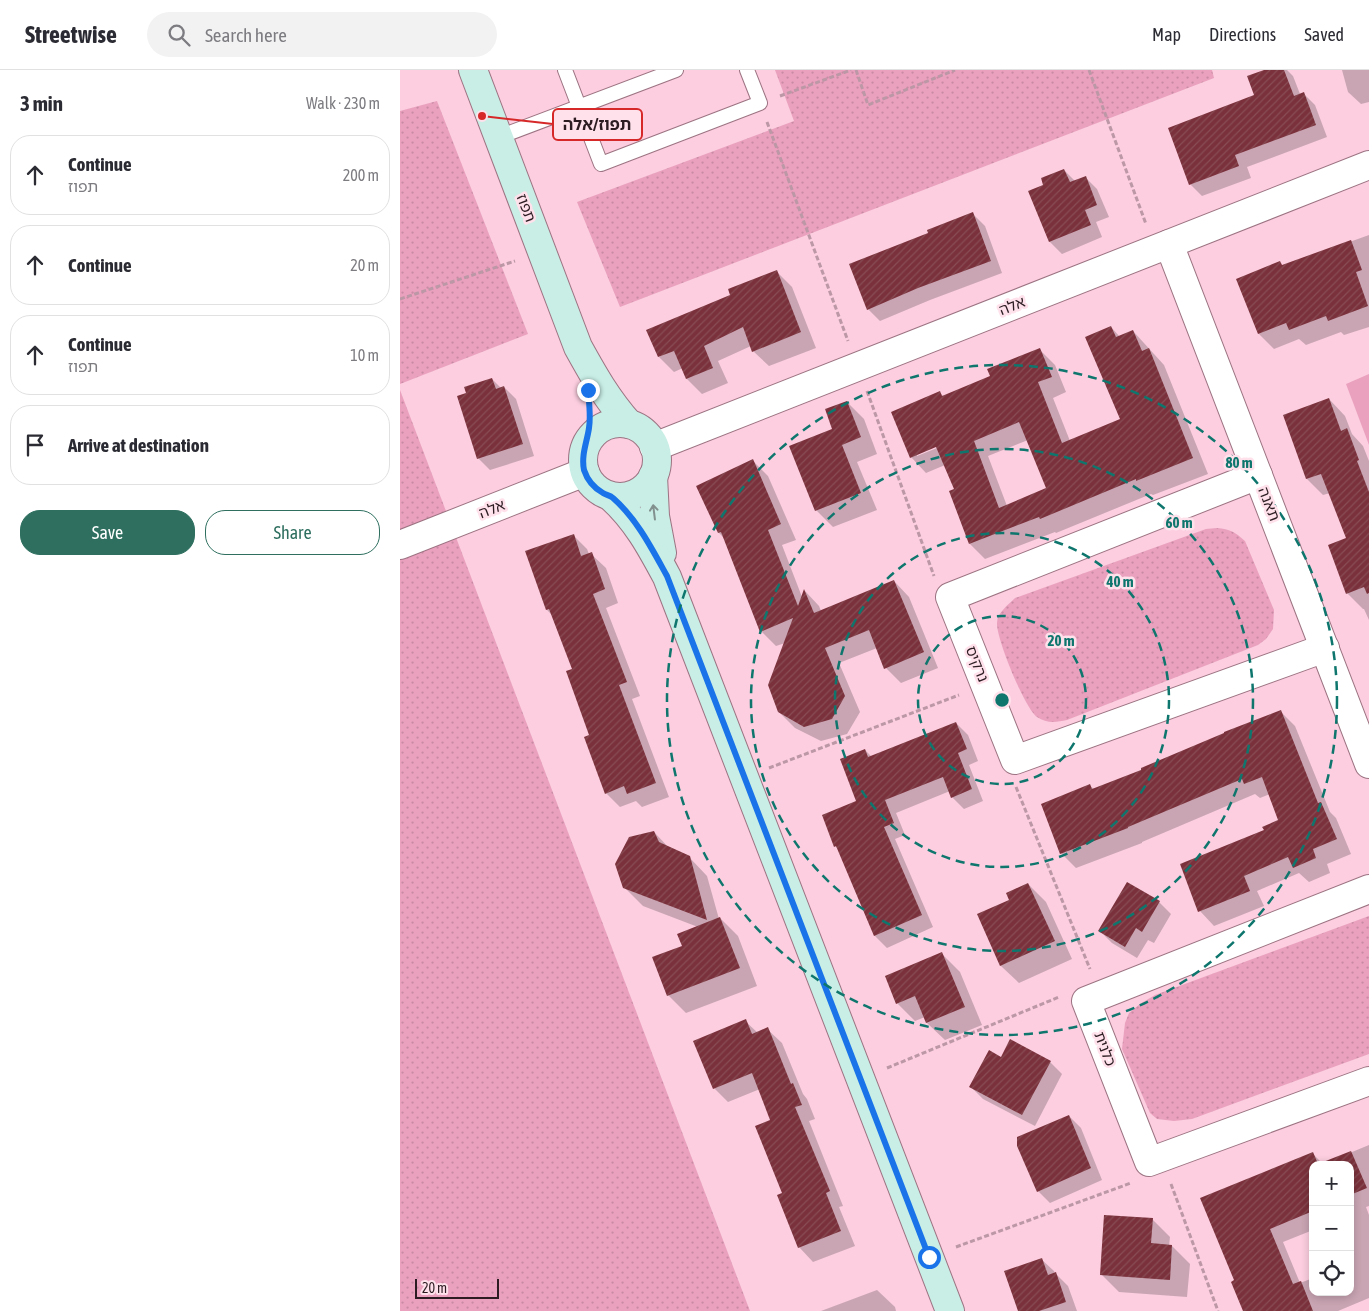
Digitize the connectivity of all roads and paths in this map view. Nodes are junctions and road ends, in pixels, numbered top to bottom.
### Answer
1 (473, 70) edge
2 (565, 70) edge
3 (676, 70) edge
4 (747, 70) edge
5 (851, 70) edge
6 (856, 70) edge
7 (955, 70) edge
8 (1089, 70) edge
9 (760, 103) junction
10 (579, 107) junction
11 (499, 137) junction
12 (1369, 165) edge
13 (1162, 247) junction
14 (542, 252) junction
15 (400, 299) edge
16 (578, 347) junction
17 (858, 367) junction
18 (629, 424) junction
19 (586, 444) junction
20 (654, 447) junction
21 (585, 472) junction
22 (1258, 474) junction
23 (653, 476) junction
24 (610, 496) junction
25 (400, 545) edge
26 (667, 576) junction
27 (950, 597) junction
28 (1325, 648) junction
29 (985, 685) junction
30 (1015, 760) junction
31 (1369, 764) edge
32 (744, 778) junction
33 (1369, 889) edge
34 (1093, 998) junction
35 (860, 1079) junction
36 (1369, 1081) edge
37 (1155, 1160) junction
38 (929, 1257) junction
39 (950, 1311) edge
40 (1218, 1311) edge

1 - 11 street, תפוז
2 - 10 lane
3 - 10 lane
4 - 9 lane
5 - 9 path
6 - 7 path
8 - 13 path
9 - 10 lane
9 - 17 path
10 - 11 lane
11 - 14 street, תפוז
12 - 13 street, אלה
13 - 17 street, אלה
13 - 22 street, תאנה
14 - 15 path
14 - 16 street, תפוז
16 - 18 street, תפוז
16 - 19 street, תפוז
17 - 20 street, אלה
17 - 27 path
18 - 19 street
18 - 20 street
19 - 21 street
20 - 23 street
21 - 24 street
21 - 25 street, אלה
22 - 27 street
22 - 28 street, תאנה
23 - 24 street
26 -> 23 street
24 - 26 street
26 - 32 street
27 - 29 street, נרקיס
28 - 30 street
28 - 31 street, תאנה
29 - 30 street, נרקיס
29 - 32 path
30 - 34 path
32 - 35 street
33 - 34 street
34 - 35 path
34 - 37 street, כלנית
35 - 38 street
36 - 37 street
37 - 38 path
37 - 40 path
38 - 39 street

